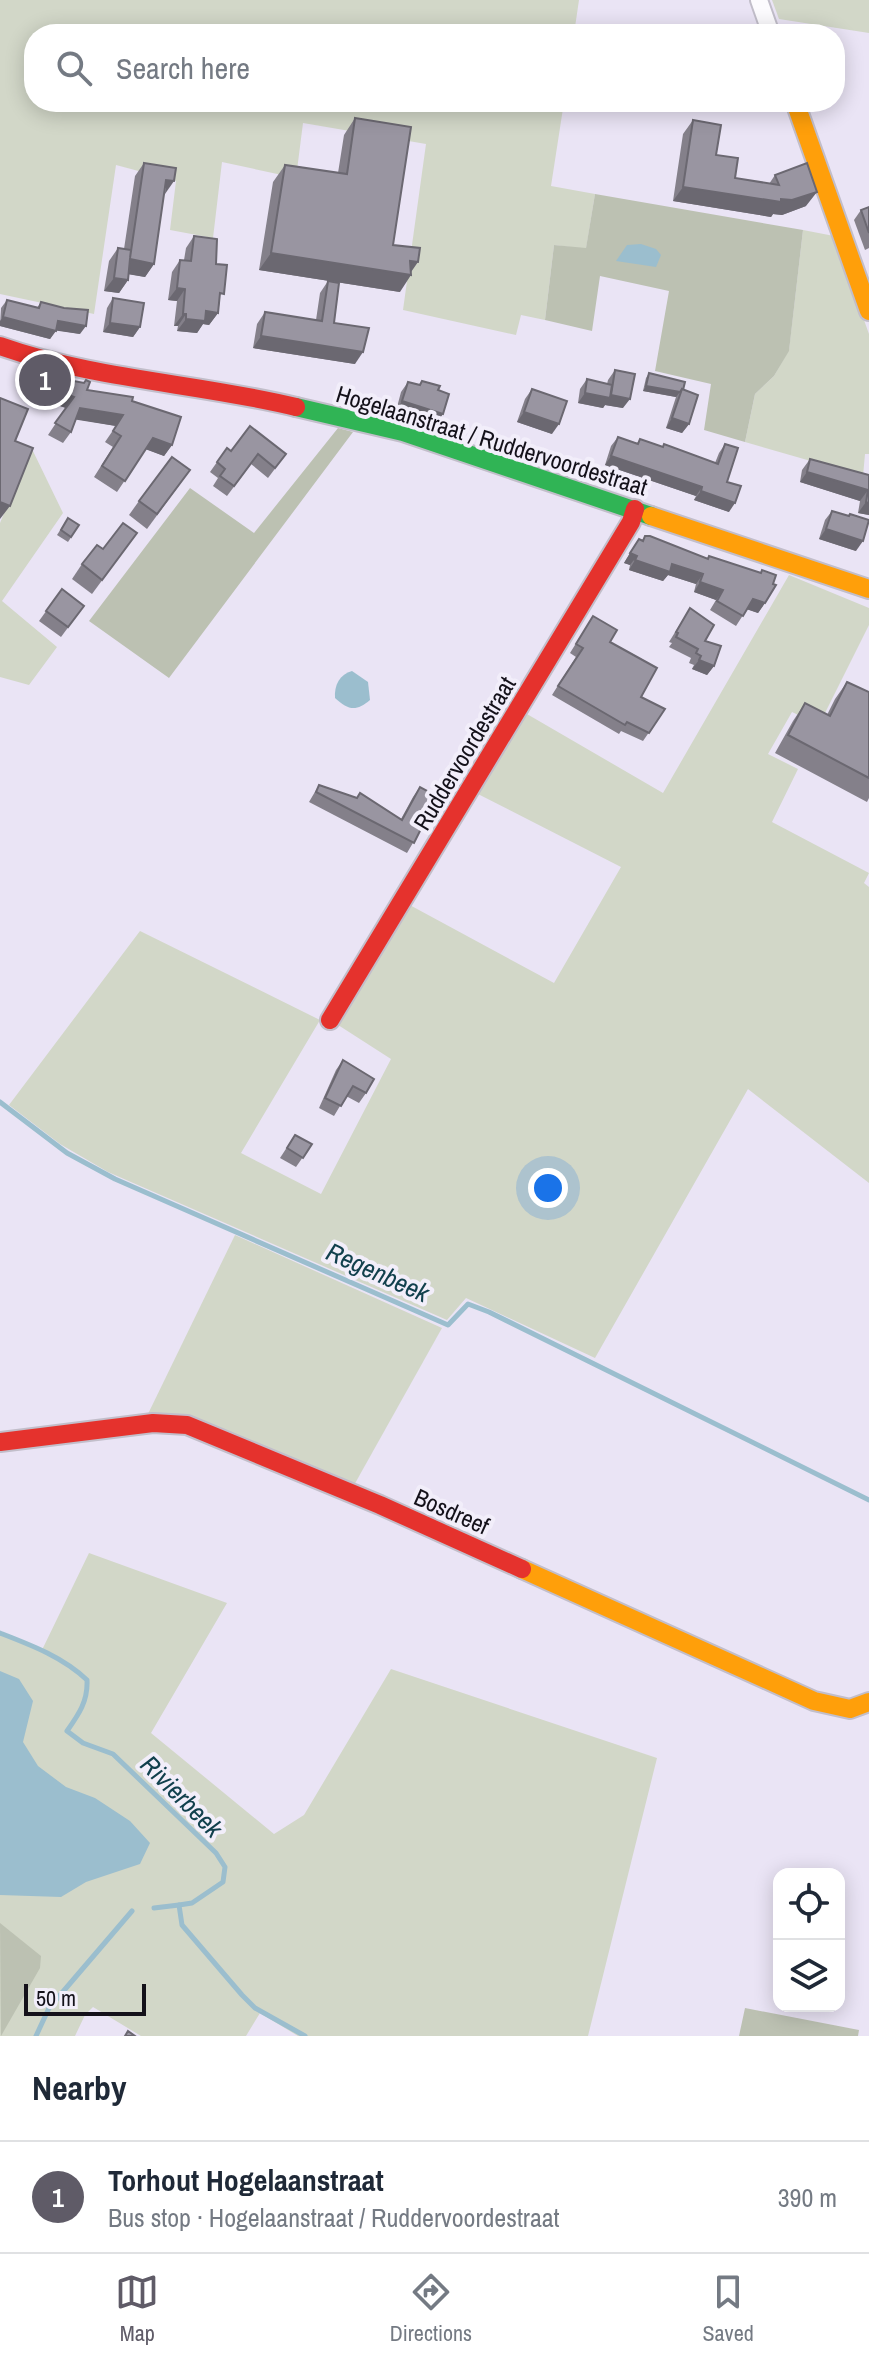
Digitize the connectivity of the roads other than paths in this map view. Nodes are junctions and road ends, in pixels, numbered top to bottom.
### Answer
1 (759, 0) edge
2 (767, 24) edge
3 (799, 112) edge
4 (869, 311) edge
5 (0, 346) edge
6 (635, 509) junction
7 (869, 589) edge
8 (330, 1020) dead end
9 (0, 1442) edge
10 (869, 1702) edge

1 - 2 street
3 - 4 street
5 - 6 street, Hogelaanstraat / Ruddervoordestraat
6 - 7 street, Hogelaanstraat / Ruddervoordestraat
6 - 8 street, Ruddervoordestraat
9 - 10 street, Bosdreef

